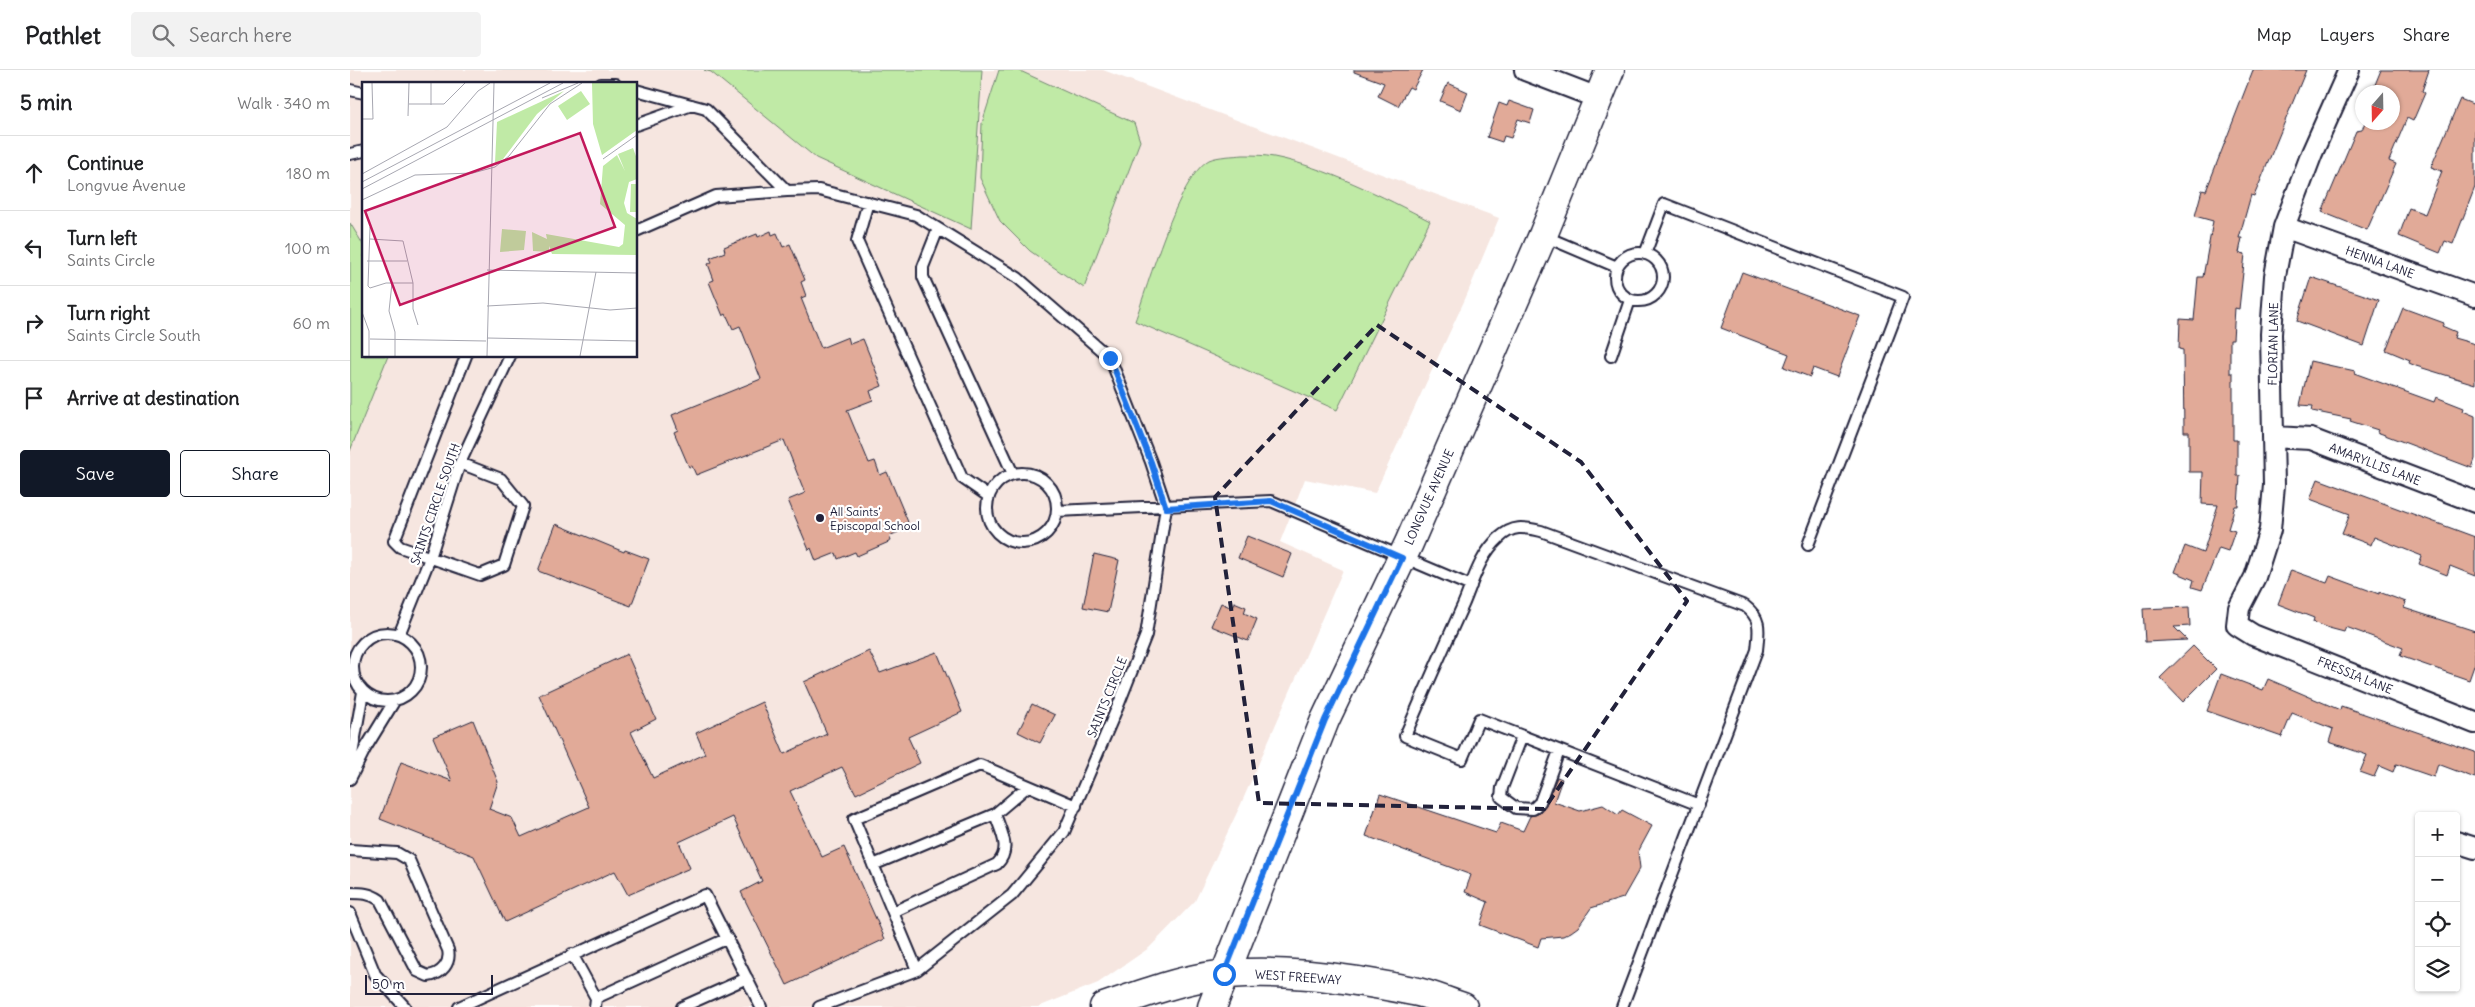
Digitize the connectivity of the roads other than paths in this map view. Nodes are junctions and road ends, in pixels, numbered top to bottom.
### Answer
1 (1525, 70) edge
2 (1610, 70) edge
3 (2349, 70) edge
4 (638, 91) edge
5 (1598, 98) junction
6 (692, 105) junction
7 (638, 124) edge
8 (787, 191) junction
9 (868, 202) junction
10 (2284, 227) junction
11 (938, 229) junction
12 (638, 230) edge
13 (1543, 236) junction
14 (1645, 254) junction
15 (1617, 267) junction
16 (2475, 295) edge
17 (1630, 300) junction
18 (1611, 356) dead end
19 (465, 358) edge
20 (509, 358) edge
21 (2273, 437) junction
22 (460, 463) junction
23 (1013, 474) junction
24 (988, 496) junction
25 (2475, 502) edge
26 (1166, 508) junction
27 (1057, 511) junction
28 (1808, 545) dead end
29 (430, 558) junction
30 (1402, 558) junction
31 (1471, 586) junction
32 (2237, 625) joint
33 (399, 635) junction
34 (352, 656) edge
35 (363, 692) junction
36 (395, 700) junction
37 (2475, 723) edge
38 (350, 736) edge
39 (1522, 736) junction
40 (1560, 751) junction
41 (351, 761) edge
42 (350, 779) edge
43 (1028, 786) junction
44 (1698, 805) junction
45 (1076, 806) junction
46 (995, 814) junction
47 (2460, 843) edge
48 (2475, 848) edge
49 (350, 850) edge
50 (873, 865) junction
51 (350, 894) edge
52 (893, 912) junction
53 (350, 913) edge
54 (728, 938) junction
55 (572, 954) junction
56 (917, 970) junction
57 (1224, 974) junction
58 (747, 978) junction
59 (596, 1003) edge
60 (405, 1007) edge
61 (459, 1007) edge
62 (682, 1007) edge
63 (761, 1007) edge
64 (819, 1007) edge
65 (1104, 1007) edge
66 (1212, 1007) edge
67 (1463, 1007) edge
68 (1622, 1007) edge

1 - 5 street
2 - 5 main road, LONGVUE AVENUE
3 - 10 street, FLORIAN LANE
4 - 6 lane
5 - 13 main road, LONGVUE AVENUE
6 - 7 lane
6 - 8 lane
8 - 9 lane
8 - 12 lane
9 - 11 lane
9 - 24 lane
10 - 16 street, HENNA LANE
10 - 21 street, FLORIAN LANE
11 - 23 lane
11 - 26 lane
13 - 15 lane
13 - 30 main road, LONGVUE AVENUE
14 - 15 lane
14 - 17 lane
14 - 28 lane
15 - 17 lane
17 - 18 lane
19 - 29 lane
20 - 22 lane, SAINTS CIRCLE SOUTH
21 - 25 street, AMARYLLIS LANE
21 - 32 street, FLORIAN LANE
22 - 29 lane, SAINTS CIRCLE SOUTH
22 - 29 lane
23 - 24 lane
23 - 27 lane
24 - 27 lane
26 - 27 lane
26 - 30 lane
26 - 45 lane, SAINTS CIRCLE
29 - 33 lane, SAINTS CIRCLE SOUTH
30 - 31 lane
30 - 57 main road, LONGVUE AVENUE
31 - 39 lane
31 - 44 lane
32 - 37 street, FRESSIA LANE
33 - 34 lane
33 - 36 lane
34 - 35 lane
35 - 36 lane
35 - 41 lane
36 - 42 lane
38 - 41 lane
39 - 40 lane
39 - 40 lane
40 - 44 lane
43 - 45 lane
43 - 46 lane
43 - 50 lane
44 - 68 lane
45 - 56 lane, SAINTS CIRCLE
46 - 50 lane
46 - 52 lane
47 - 48 street
49 - 51 lane
50 - 52 lane
52 - 56 lane
53 - 60 lane
54 - 55 lane
54 - 58 lane
54 - 59 lane
55 - 59 lane
55 - 61 lane
56 - 64 lane, SAINTS CIRCLE
57 - 65 main road, WEST FREEWAY
57 - 66 main road, LONGVUE AVENUE
57 - 67 main road, WEST FREEWAY
58 - 62 lane
58 - 63 lane

